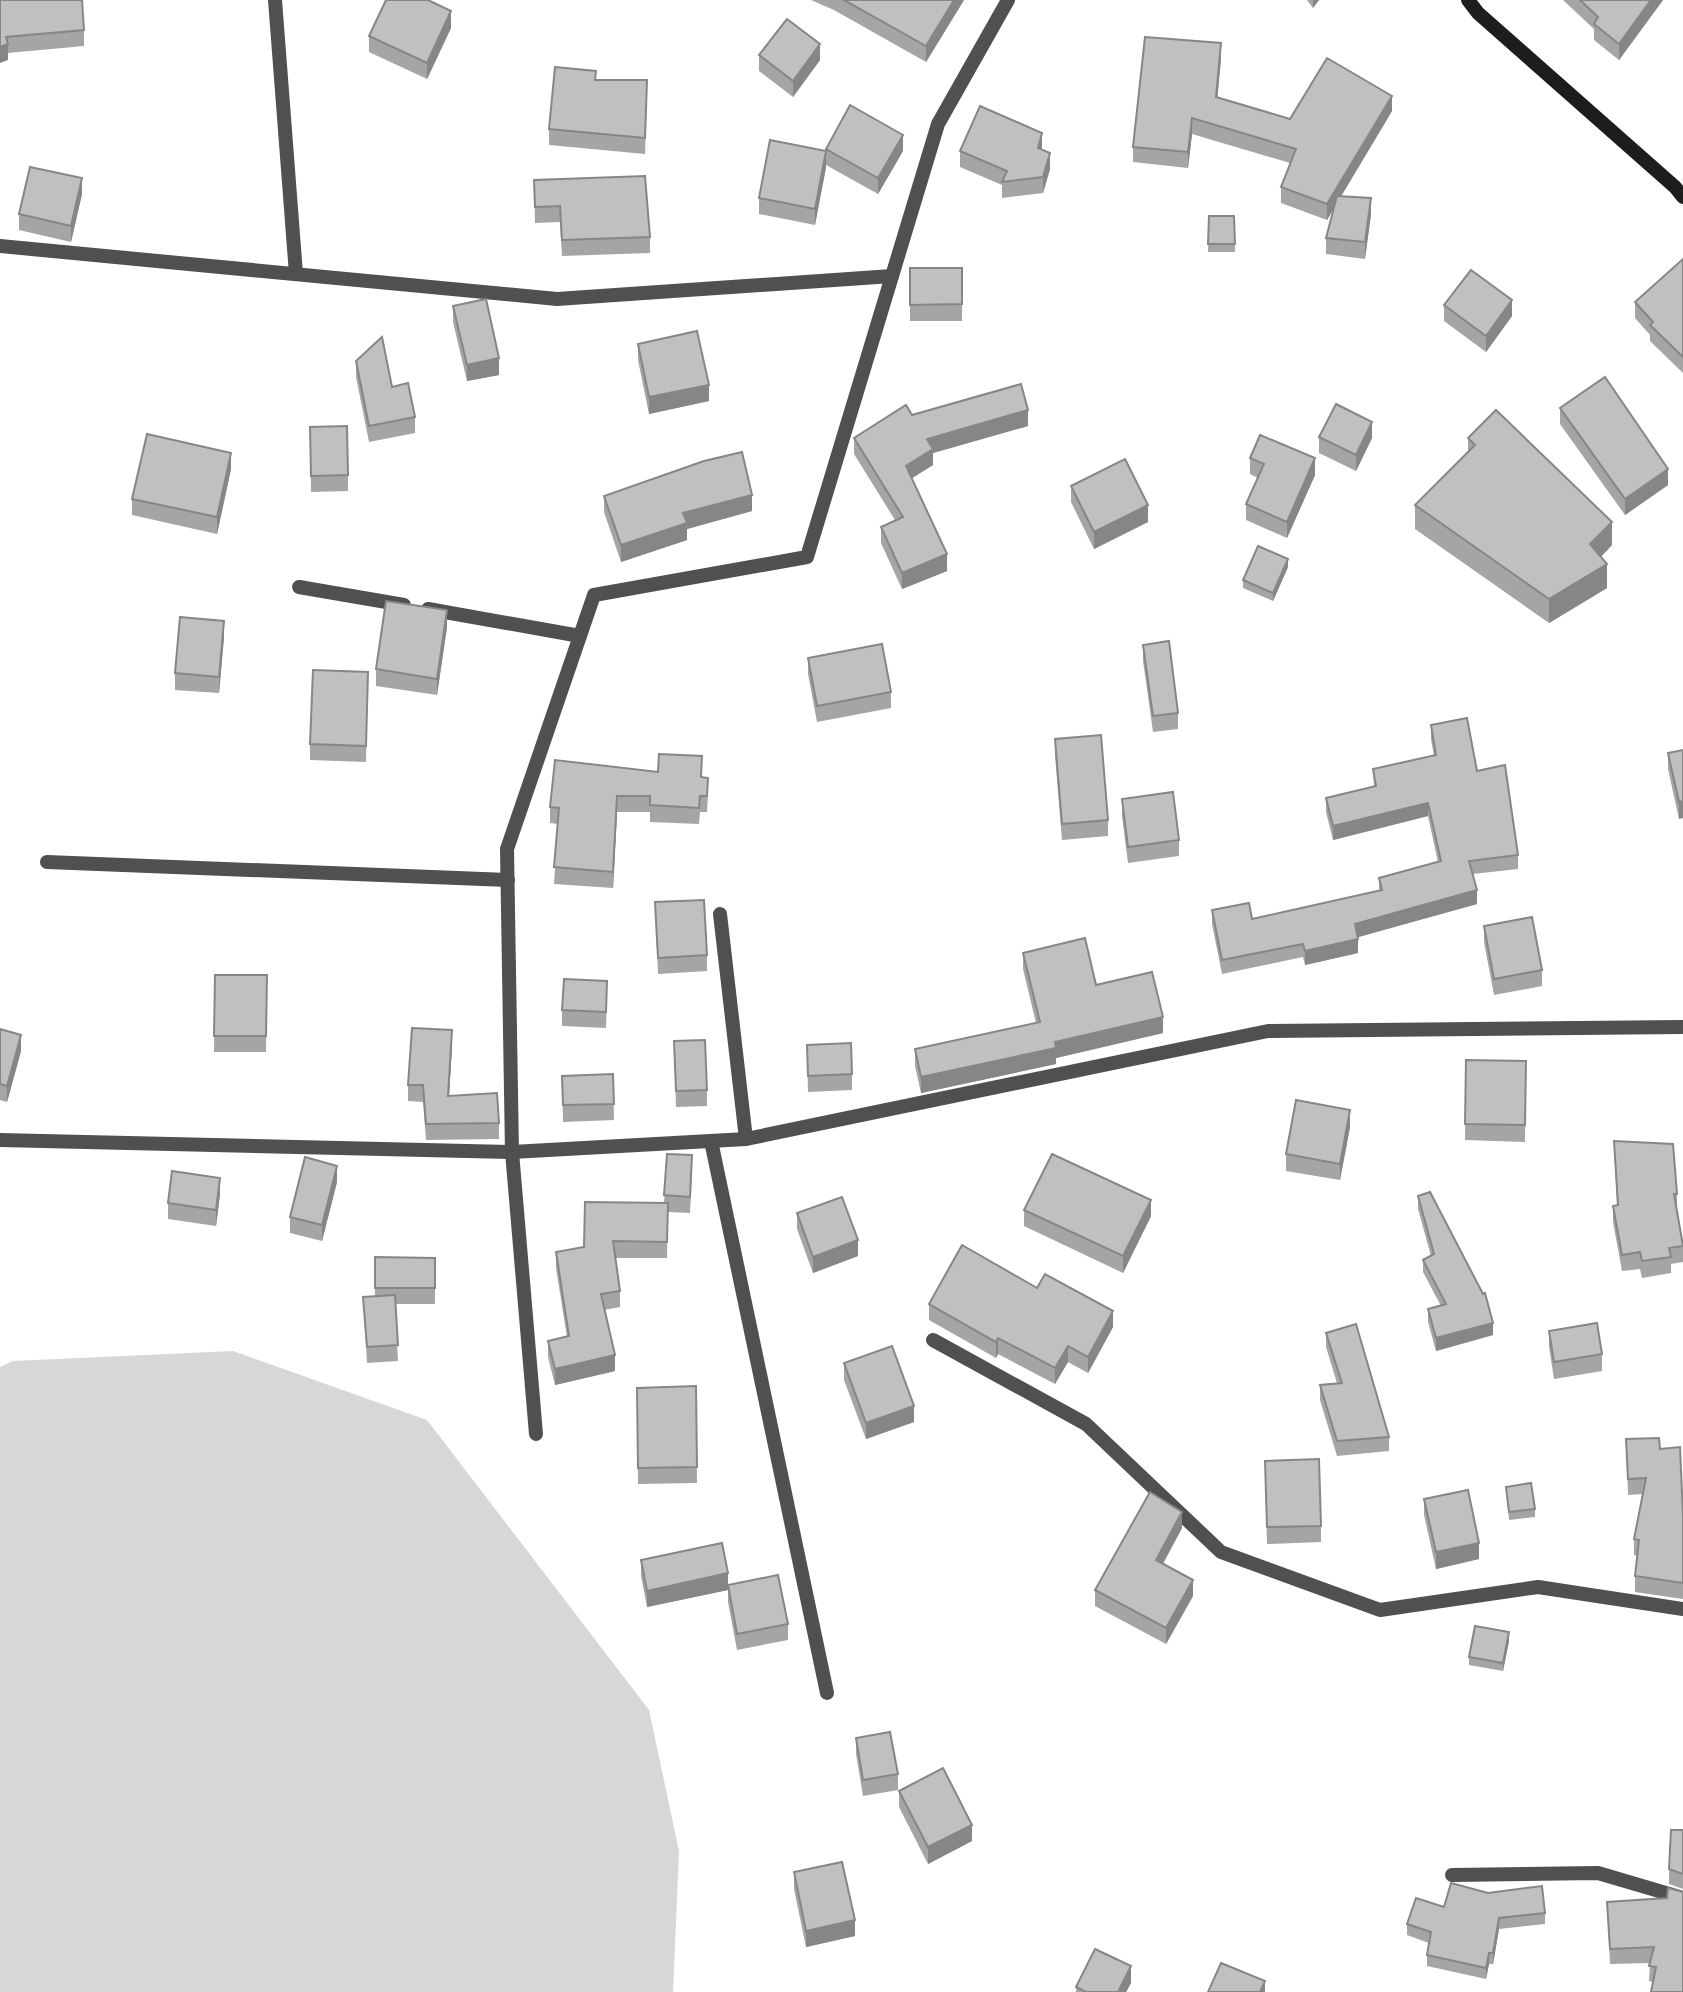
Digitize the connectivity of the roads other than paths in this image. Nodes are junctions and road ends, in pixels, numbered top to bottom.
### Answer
1 (275, 0) edge
2 (1008, 0) edge
3 (1468, 0) edge
4 (1683, 197) edge
5 (0, 246) edge
6 (296, 274) junction
7 (892, 276) junction
8 (299, 587) dead end
9 (580, 636) junction
10 (47, 862) dead end
11 (508, 880) junction
12 (720, 914) dead end
13 (1683, 1027) edge
14 (746, 1139) junction
15 (0, 1140) edge
16 (711, 1141) junction
17 (512, 1152) junction
18 (933, 1340) dead end
19 (536, 1433) dead end
20 (1683, 1609) edge
21 (827, 1693) dead end
22 (1452, 1875) dead end
23 (1683, 1898) edge

1 - 6 street
2 - 7 street
3 - 4 main road
5 - 6 street
6 - 7 street
7 - 9 street
8 - 9 street
9 - 11 street
10 - 11 street
11 - 17 street
12 - 14 street
13 - 14 street
14 - 16 street
15 - 17 street
16 - 17 street
16 - 21 street
17 - 19 street
18 - 20 street
22 - 23 street

